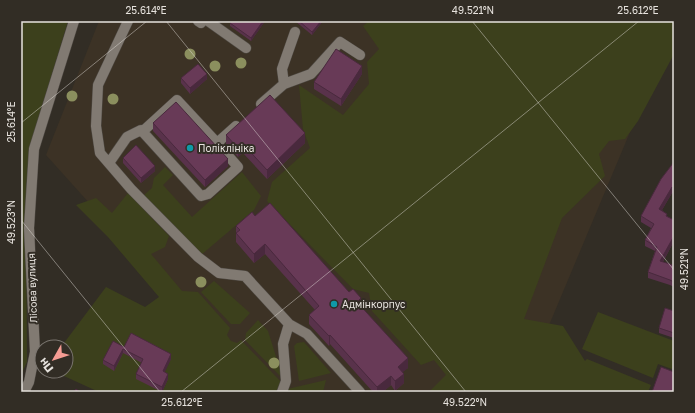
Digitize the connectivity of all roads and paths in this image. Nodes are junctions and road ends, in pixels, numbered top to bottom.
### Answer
1 (74, 21) edge
2 (128, 21) edge
3 (198, 21) edge
4 (202, 21) edge
5 (208, 21) edge
6 (295, 32) dead end
7 (246, 48) dead end
8 (360, 54) dead end
9 (284, 84) junction
10 (255, 109) edge
11 (244, 120) edge
12 (142, 132) junction
13 (217, 143) junction
14 (109, 163) junction
15 (289, 324) junction
16 (24, 392) edge
17 (282, 392) edge
18 (360, 392) edge

1 - 16 street, Лісова вулиця
2 - 14 street
3 - 4 street
5 - 7 street
6 - 9 street
8 - 9 street
9 - 10 street
11 - 13 street
12 - 13 street
12 - 13 street
12 - 14 street
14 - 15 street
15 - 17 street
15 - 18 street

